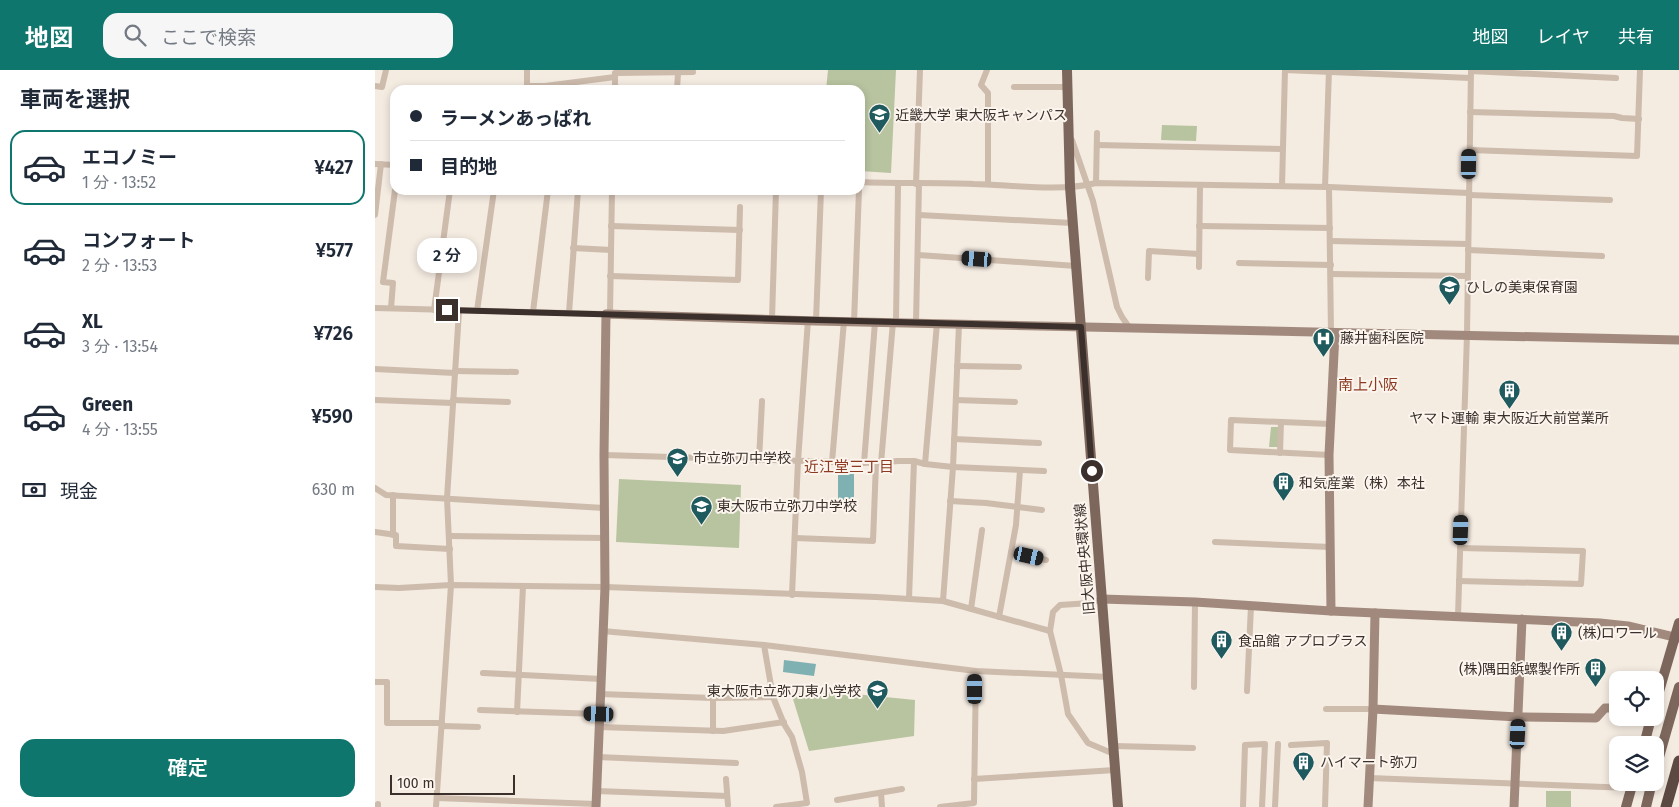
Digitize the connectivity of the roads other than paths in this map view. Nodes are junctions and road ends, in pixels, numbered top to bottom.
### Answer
1 (386, 70) edge
2 (527, 70) edge
3 (920, 70) edge
4 (987, 70) edge
5 (1067, 70) edge
6 (1640, 70) edge
7 (1329, 71) edge
8 (693, 72) dead end
9 (615, 73) edge
10 (677, 73) junction
11 (1471, 73) edge
12 (1616, 78) dead end
13 (527, 85) edge
14 (550, 85) edge
15 (677, 85) edge
16 (375, 86) edge
17 (1014, 87) dead end
18 (1067, 87) junction
19 (1470, 112) junction
20 (1639, 120) junction
21 (1068, 129) junction
22 (1097, 133) dead end
23 (1097, 145) junction
24 (1283, 149) junction
25 (1470, 150) junction
26 (378, 164) edge
27 (865, 182) edge
28 (1096, 183) junction
29 (898, 184) junction
30 (918, 184) junction
31 (988, 184) junction
32 (1086, 185) junction
33 (1200, 185) junction
34 (1282, 186) junction
35 (1069, 187) junction
36 (1327, 187) junction
37 (1469, 194) junction
38 (394, 195) edge
39 (449, 195) edge
40 (493, 195) edge
41 (547, 195) edge
42 (578, 195) edge
43 (612, 195) edge
44 (776, 195) edge
45 (821, 195) edge
46 (859, 195) edge
47 (1610, 200) dead end
48 (741, 207) dead end
49 (375, 214) edge
50 (919, 215) junction
51 (1073, 223) junction
52 (611, 226) junction
53 (1199, 226) junction
54 (1330, 228) junction
55 (740, 230) junction
56 (1330, 241) junction
57 (1468, 247) junction
58 (573, 248) junction
59 (611, 250) junction
60 (1199, 254) junction
61 (919, 255) junction
62 (1602, 256) dead end
63 (1239, 263) dead end
64 (1331, 265) junction
65 (1076, 266) junction
66 (1199, 267) dead end
67 (1331, 274) junction
68 (610, 276) junction
69 (1467, 276) junction
70 (1148, 278) dead end
71 (375, 308) edge
72 (391, 308) junction
73 (434, 310) junction
74 (459, 310) junction
75 (477, 311) junction
76 (533, 312) junction
77 (569, 313) junction
78 (608, 314) junction
79 (772, 319) junction
80 (812, 321) junction
81 (844, 321) junction
82 (854, 322) junction
83 (875, 322) junction
84 (894, 322) junction
85 (916, 323) junction
86 (937, 323) junction
87 (959, 324) junction
88 (1081, 327) junction
89 (1129, 327) junction
90 (1333, 333) junction
91 (1467, 334) junction
92 (1679, 340) edge
93 (957, 366) junction
94 (1019, 367) dead end
95 (375, 369) edge
96 (455, 372) junction
97 (517, 372) dead end
98 (375, 400) edge
99 (955, 400) junction
100 (453, 401) junction
101 (762, 401) dead end
102 (508, 402) dead end
103 (1015, 402) dead end
104 (1281, 422) junction
105 (1330, 424) junction
106 (954, 439) junction
107 (1039, 443) dead end
108 (1280, 453) junction
109 (604, 455) junction
110 (1329, 455) junction
111 (759, 460) junction
112 (798, 461) junction
113 (914, 461) junction
114 (832, 462) junction
115 (864, 463) junction
116 (879, 463) junction
117 (925, 464) junction
118 (953, 467) junction
119 (1020, 470) junction
120 (1044, 471) dead end
121 (375, 488) edge
122 (393, 495) junction
123 (447, 498) junction
124 (950, 501) junction
125 (604, 508) junction
126 (1017, 508) junction
127 (1042, 510) dead end
128 (982, 530) dead end
129 (375, 532) edge
130 (393, 534) junction
131 (450, 536) junction
132 (604, 538) junction
133 (795, 538) junction
134 (1215, 542) dead end
135 (1330, 547) junction
136 (1460, 548) junction
137 (450, 549) junction
138 (1011, 552) junction
139 (1046, 560) dead end
140 (1459, 581) junction
141 (451, 585) junction
142 (523, 586) junction
143 (375, 587) edge
144 (605, 587) junction
145 (792, 595) junction
146 (909, 599) junction
147 (1102, 599) junction
148 (943, 601) junction
149 (1195, 602) junction
150 (1251, 606) junction
151 (971, 610) junction
152 (1331, 611) junction
153 (1375, 613) junction
154 (1458, 616) junction
155 (999, 617) junction
156 (1522, 619) junction
157 (1679, 623) edge
158 (1050, 630) junction
159 (602, 631) junction
160 (1677, 637) edge
161 (764, 646) junction
162 (975, 672) junction
163 (483, 673) dead end
164 (1061, 675) junction
165 (519, 676) junction
166 (1109, 677) junction
167 (1664, 677) edge
168 (601, 679) junction
169 (375, 682) edge
170 (1194, 687) dead end
171 (1679, 687) edge
172 (1247, 691) dead end
173 (600, 694) junction
174 (773, 697) junction
175 (713, 698) junction
176 (1609, 708) edge
177 (1326, 709) dead end
178 (1373, 709) junction
179 (480, 710) dead end
180 (517, 712) junction
181 (599, 714) junction
182 (1519, 717) junction
183 (784, 722) junction
184 (442, 724) junction
185 (479, 727) dead end
186 (599, 727) junction
187 (713, 731) junction
188 (1664, 740) edge
189 (1278, 744) dead end
190 (1291, 745) dead end
191 (1193, 748) dead end
192 (1114, 750) junction
193 (598, 757) junction
194 (1679, 761) edge
195 (736, 763) dead end
196 (1115, 770) junction
197 (1369, 778) junction
198 (726, 779) dead end
199 (974, 779) junction
200 (1515, 784) junction
201 (1609, 785) edge
202 (902, 789) dead end
203 (597, 790) junction
204 (1630, 791) edge
205 (1650, 791) edge
206 (881, 792) junction
207 (727, 796) junction
208 (437, 798) junction
209 (837, 800) dead end
210 (728, 805) dead end
211 (807, 805) edge
212 (596, 806) edge
213 (436, 807) edge
214 (776, 807) edge
215 (882, 807) edge
216 (939, 807) edge
217 (1118, 807) edge
218 (1243, 807) edge
219 (1262, 807) edge
220 (1275, 807) edge
221 (1325, 807) edge
222 (1368, 807) edge
223 (1515, 807) edge
224 (1626, 807) edge
225 (1646, 807) edge
226 (1666, 807) edge

1 - 16 street
2 - 13 street
3 - 30 street
4 - 31 street
5 - 18 main road, 旧大阪中央環状線
6 - 20 street
7 - 11 street
7 - 24 street
7 - 36 street
8 - 10 street
9 - 10 street
9 - 14 street
10 - 15 street
11 - 12 street
11 - 19 street
17 - 18 street
18 - 21 main road, 旧大阪中央環状線
19 - 20 street
19 - 25 street
20 - 25 street
21 - 32 street
21 - 35 main road, 旧大阪中央環状線
22 - 23 street
23 - 24 street
23 - 28 street
24 - 34 street
25 - 37 street
26 - 49 street
27 - 29 street
28 - 32 street
28 - 33 street
29 - 30 street
29 - 84 street
30 - 31 street
30 - 50 street
31 - 35 street
32 - 35 street
32 - 89 street
33 - 34 street
33 - 53 street
34 - 36 street
35 - 51 main road, 旧大阪中央環状線
36 - 37 street
36 - 54 street
37 - 47 street
37 - 57 street
38 - 72 street
39 - 73 street
40 - 75 street
41 - 76 street
42 - 58 street
43 - 52 street
44 - 79 street
45 - 80 street
46 - 82 street
48 - 55 street
50 - 51 street
50 - 61 street
51 - 65 main road, 旧大阪中央環状線
52 - 55 street
52 - 59 street
53 - 54 street
53 - 60 street
54 - 56 street
55 - 68 street
56 - 57 street
56 - 64 street
57 - 62 street
57 - 69 street
58 - 59 street
58 - 77 street
59 - 68 street
60 - 66 street
60 - 70 street
61 - 65 street
61 - 85 street
63 - 64 street
64 - 67 street
65 - 88 main road, 旧大阪中央環状線
67 - 69 street
67 - 90 street
68 - 78 street
69 - 91 street
71 - 72 street
72 - 73 street
73 - 74 street
74 - 75 street
74 - 96 street
75 - 76 street
76 - 77 street
77 - 78 street
78 - 79 street
78 - 109 street
79 - 80 street
80 - 81 street
80 - 112 street
81 - 82 street
81 - 114 street
82 - 83 street
83 - 84 street
83 - 115 street
84 - 85 street
84 - 116 street
85 - 86 street
86 - 87 street
86 - 117 street
87 - 88 street
87 - 93 street
88 - 89 street
88 - 147 main road, 旧大阪中央環状線
89 - 90 street
90 - 91 street
90 - 105 street
91 - 92 street
91 - 136 street
93 - 94 street
93 - 99 street
95 - 96 street
96 - 97 street
96 - 100 street
98 - 100 street
99 - 103 street
99 - 106 street
100 - 102 street
100 - 123 street
101 - 111 street
104 - 105 street
104 - 108 street
104 - 108 street
105 - 110 street
106 - 107 street
106 - 118 street
108 - 110 street
109 - 111 street
109 - 125 street
110 - 135 street
111 - 112 street
112 - 114 street
112 - 133 street
113 - 116 street
113 - 117 street
113 - 146 street
114 - 115 street
115 - 116 street
116 - 133 street
117 - 118 street
118 - 119 street
118 - 124 street
119 - 120 street
119 - 126 street
121 - 122 street
122 - 123 street
122 - 130 street
123 - 125 street
123 - 131 street
124 - 126 street
124 - 148 street
125 - 132 street
126 - 127 street
126 - 138 street
128 - 151 street
129 - 130 street
130 - 137 street
131 - 132 street
131 - 137 street
132 - 144 street
133 - 145 street
134 - 135 street
135 - 152 street
136 - 140 street
136 - 140 street
137 - 141 street
138 - 139 street
138 - 155 street
140 - 154 street
141 - 142 street
141 - 143 street
141 - 184 street
142 - 144 street
142 - 165 street
144 - 145 street
144 - 159 street
145 - 146 street
146 - 148 street
147 - 149 street
147 - 158 street
147 - 166 main road, 旧大阪中央環状線
148 - 151 street
149 - 150 street
149 - 170 street
150 - 152 street
150 - 172 street
151 - 155 street
152 - 153 street
153 - 154 street
153 - 178 street
154 - 156 street
155 - 158 street
156 - 160 street
156 - 182 street
157 - 160 main road
158 - 164 street
159 - 161 street
159 - 168 street
160 - 167 main road
161 - 162 street
161 - 174 street
162 - 164 street
162 - 199 street
163 - 165 street
164 - 166 street
164 - 192 street
165 - 168 street
165 - 180 street
166 - 192 main road, 旧大阪中央環状線
168 - 173 street
169 - 184 street
171 - 188 main road
173 - 175 street
173 - 181 street
174 - 175 street
174 - 183 street
175 - 187 street
176 - 182 street
177 - 178 street
178 - 182 street
178 - 197 street
179 - 180 street
180 - 181 street
181 - 186 street
182 - 200 street
183 - 187 street
183 - 211 street
184 - 185 street
184 - 208 street
186 - 187 street
186 - 193 street
189 - 220 street
190 - 221 street
191 - 192 street
192 - 196 main road, 旧大阪中央環状線
193 - 195 street
193 - 203 street
194 - 226 highway
196 - 199 street
196 - 217 main road, 旧大阪中央環状線
197 - 200 street
197 - 222 street
198 - 207 street
199 - 216 street
200 - 201 street
200 - 223 street
202 - 206 street
203 - 207 street
203 - 212 street
204 - 224 main road
205 - 225 main road
206 - 209 street
206 - 215 street
207 - 210 street
208 - 212 street
208 - 213 street
211 - 214 street
218 - 219 street

